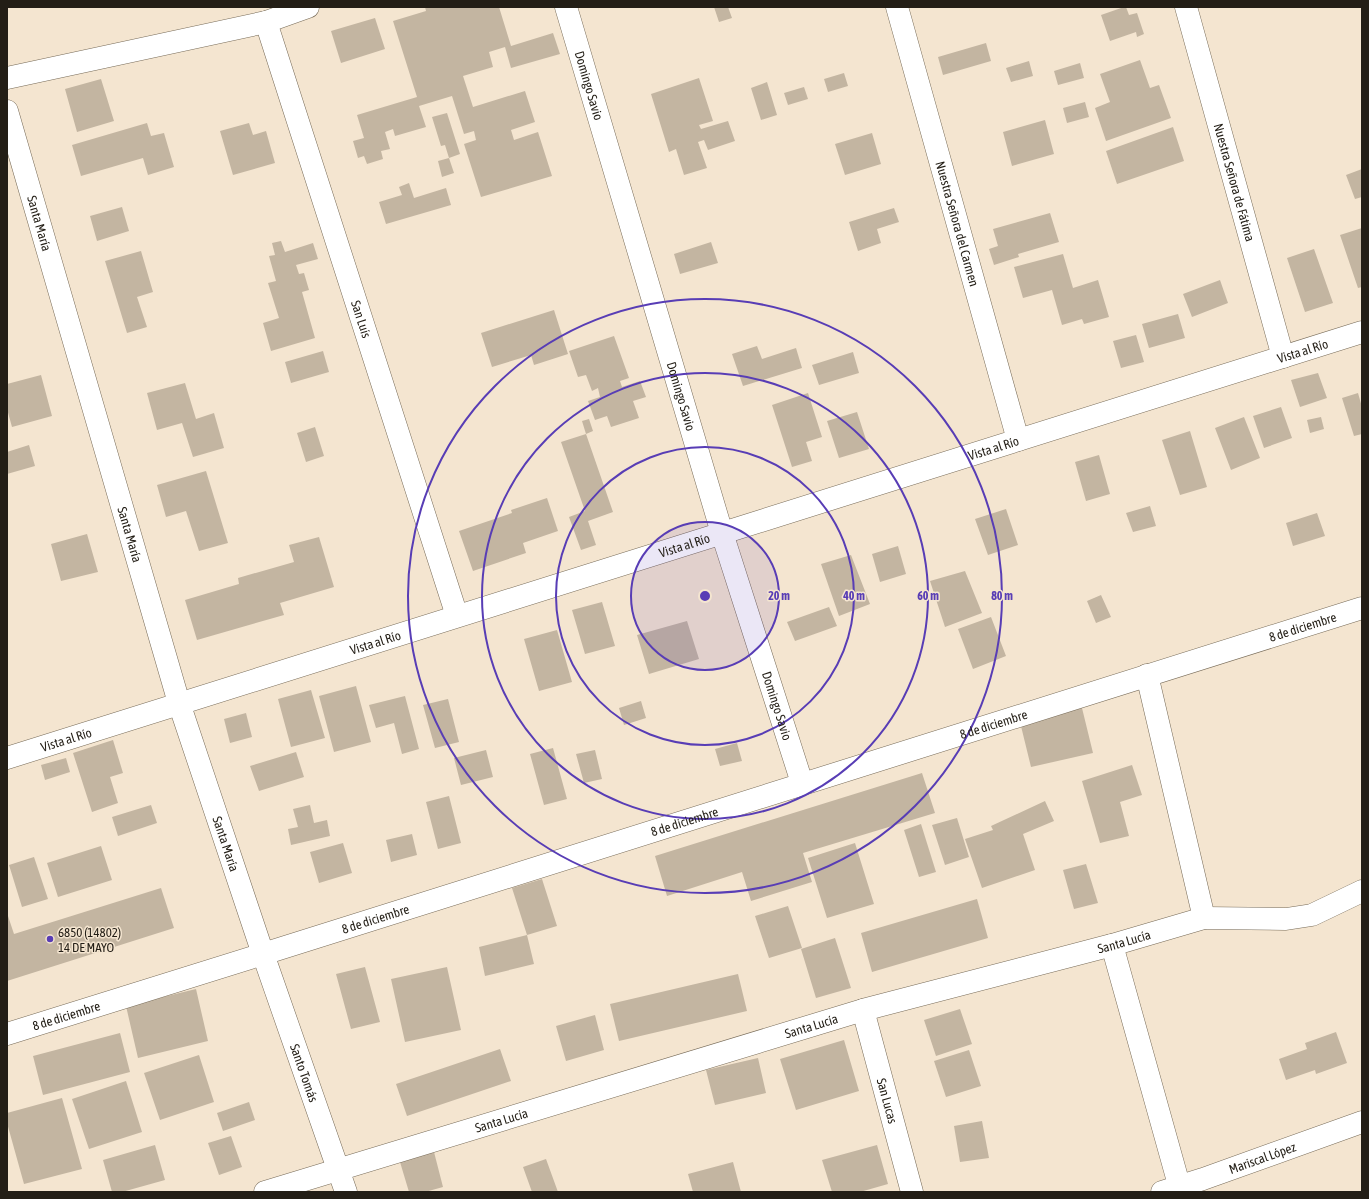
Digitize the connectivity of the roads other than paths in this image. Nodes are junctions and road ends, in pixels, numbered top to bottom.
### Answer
1 (308, 7) edge
2 (566, 7) edge
3 (897, 7) edge
4 (1186, 7) edge
5 (266, 22) junction
6 (7, 78) edge
7 (7, 111) edge
8 (1362, 332) edge
9 (1283, 357) junction
10 (1018, 440) junction
11 (722, 533) junction
12 (1362, 608) edge
13 (457, 616) junction
14 (1148, 675) junction
15 (179, 703) junction
16 (7, 758) edge
17 (802, 783) junction
18 (1362, 891) edge
19 (1204, 918) junction
20 (1112, 945) junction
21 (263, 954) junction
22 (863, 1010) junction
23 (7, 1034) edge
24 (1362, 1122) edge
25 (339, 1170) junction
26 (1175, 1190) edge
27 (265, 1192) edge
28 (346, 1192) edge
29 (912, 1192) edge

1 - 5 street
2 - 11 street, Domingo Savio
3 - 10 street, Nuestra Señora del Carmen
4 - 9 street, Nuestra Señora de Fátima
5 - 6 street
5 - 13 street, San Luís
7 - 15 street, Santa María
8 - 9 street, Vista al Río
9 - 10 street, Vista al Río
10 - 11 street, Vista al Río
11 - 13 street, Vista al Río
11 - 17 street, Domingo Savio
12 - 14 street, 8 de diciembre
13 - 15 street, Vista al Río
14 - 17 street, 8 de diciembre
14 - 19 street
15 - 16 street, Vista al Río
15 - 21 street, Santa María
17 - 21 street, 8 de diciembre
18 - 19 street, Santa Lucía
19 - 20 street, Santa Lucía
20 - 22 street, Santa Lucía
20 - 26 street
21 - 23 street, 8 de diciembre
21 - 25 street, Santo Tomás
22 - 25 street, Santa Lucía
22 - 29 street, San Lucas
24 - 26 street, Mariscal López
25 - 27 street, Santa Lucía
25 - 28 street, Santo Tomás

